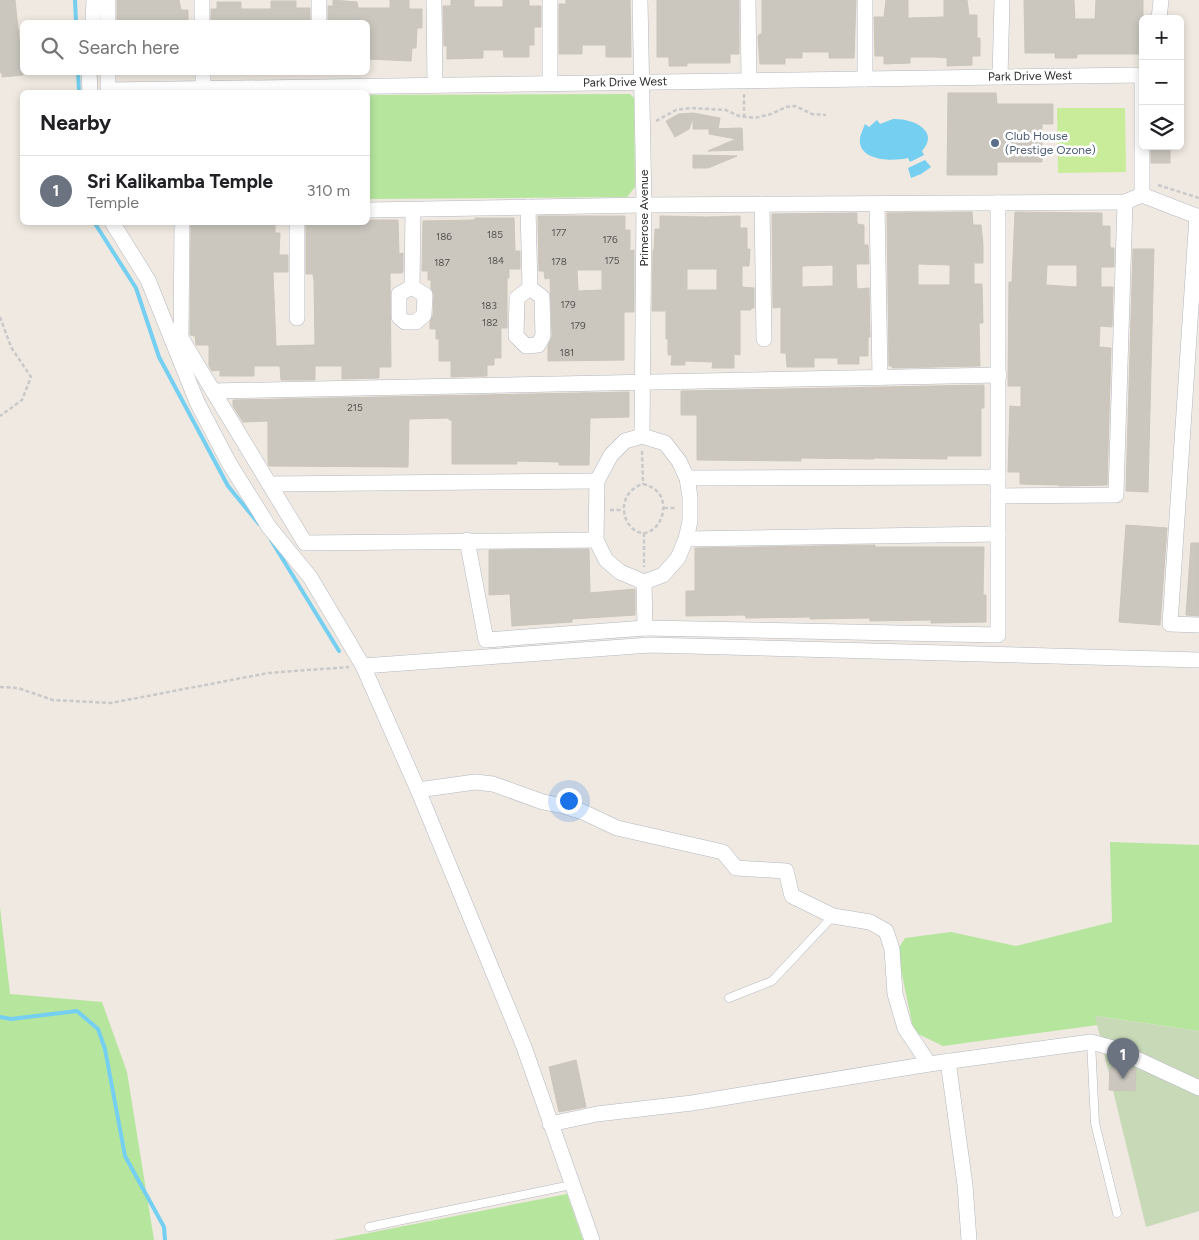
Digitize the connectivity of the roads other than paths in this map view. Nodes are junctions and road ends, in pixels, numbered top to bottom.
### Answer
1 (94, 0) edge
2 (108, 0) edge
3 (202, 0) edge
4 (318, 0) edge
5 (434, 0) edge
6 (550, 0) edge
7 (640, 0) edge
8 (748, 0) edge
9 (865, 0) edge
10 (1002, 0) edge
11 (1161, 0) edge
12 (1160, 15) edge
13 (93, 20) edge
14 (108, 20) edge
15 (202, 20) edge
16 (318, 20) edge
17 (1139, 74) edge
18 (89, 75) edge
19 (108, 75) edge
20 (1000, 76) junction
21 (318, 79) edge
22 (865, 79) junction
23 (203, 80) edge
24 (746, 80) junction
25 (642, 82) junction
26 (550, 83) junction
27 (435, 84) junction
28 (90, 90) edge
29 (108, 90) edge
30 (117, 90) edge
31 (1142, 105) edge
32 (1142, 195) junction
33 (1125, 202) junction
34 (998, 203) junction
35 (762, 204) junction
36 (877, 204) junction
37 (644, 205) junction
38 (528, 208) junction
39 (370, 210) edge
40 (413, 210) junction
41 (1198, 217) edge
42 (114, 225) edge
43 (182, 225) edge
44 (296, 225) edge
45 (1197, 252) edge
46 (412, 286) dead end
47 (530, 288) dead end
48 (297, 318) dead end
49 (764, 339) dead end
50 (999, 375) junction
51 (880, 378) junction
52 (643, 382) junction
53 (213, 392) junction
54 (642, 436) junction
55 (998, 477) junction
56 (687, 478) junction
57 (597, 481) junction
58 (269, 484) junction
59 (998, 496) junction
60 (998, 534) junction
61 (686, 539) junction
62 (467, 540) junction
63 (596, 540) junction
64 (644, 582) junction
65 (1199, 625) edge
66 (645, 628) junction
67 (1199, 660) edge
68 (363, 666) junction
69 (418, 790) junction
70 (833, 916) junction
71 (729, 998) dead end
72 (1092, 1042) junction
73 (948, 1061) junction
74 (929, 1064) junction
75 (1199, 1088) edge
76 (550, 1124) junction
77 (571, 1185) junction
78 (1117, 1213) dead end
79 (369, 1227) dead end
80 (592, 1240) edge
81 (969, 1240) edge

1 - 13 street
2 - 14 street
3 - 15 street
4 - 16 street
5 - 27 street
6 - 26 street
7 - 25 street, Primerose Avenue
8 - 24 street
9 - 22 street
10 - 20 street
11 - 12 street
17 - 20 street, Park Drive West
18 - 28 street
19 - 29 street
20 - 22 street, Park Drive West
21 - 23 street, Park Drive West
21 - 27 street, Park Drive West
22 - 24 street, Park Drive West
23 - 30 street, Park Drive West
24 - 25 street, Park Drive West
25 - 26 street, Park Drive West
25 - 37 street, Primerose Avenue
26 - 27 street, Park Drive West
31 - 32 street
32 - 33 street
32 - 41 street
33 - 34 street
33 - 59 street
34 - 36 street
34 - 50 street
35 - 36 street
35 - 37 street
35 - 49 street
36 - 51 street
37 - 38 street
37 - 52 street, Primerose Avenue
38 - 40 street
38 - 47 street
39 - 40 street
40 - 46 street
41 - 45 street
42 - 68 street
43 - 53 street
44 - 48 street
45 - 65 street
50 - 51 street
50 - 55 street
51 - 52 street
52 - 53 street
52 - 54 street, Primerose Avenue
53 - 58 street
54 - 56 street
54 - 57 street
55 - 56 street
55 - 59 street
56 - 61 street
57 - 58 street
57 - 63 street
58 - 62 street
59 - 60 street
60 - 61 street
60 - 66 street
61 - 64 street
62 - 63 street
62 - 66 street
63 - 64 street
64 - 66 street
67 - 68 street
68 - 69 street
69 - 70 street
69 - 76 street
70 - 71 lane
70 - 74 street
72 - 73 street
72 - 75 street
72 - 78 lane
73 - 74 street
73 - 81 street
74 - 76 street
76 - 77 street
77 - 79 lane
77 - 80 street

